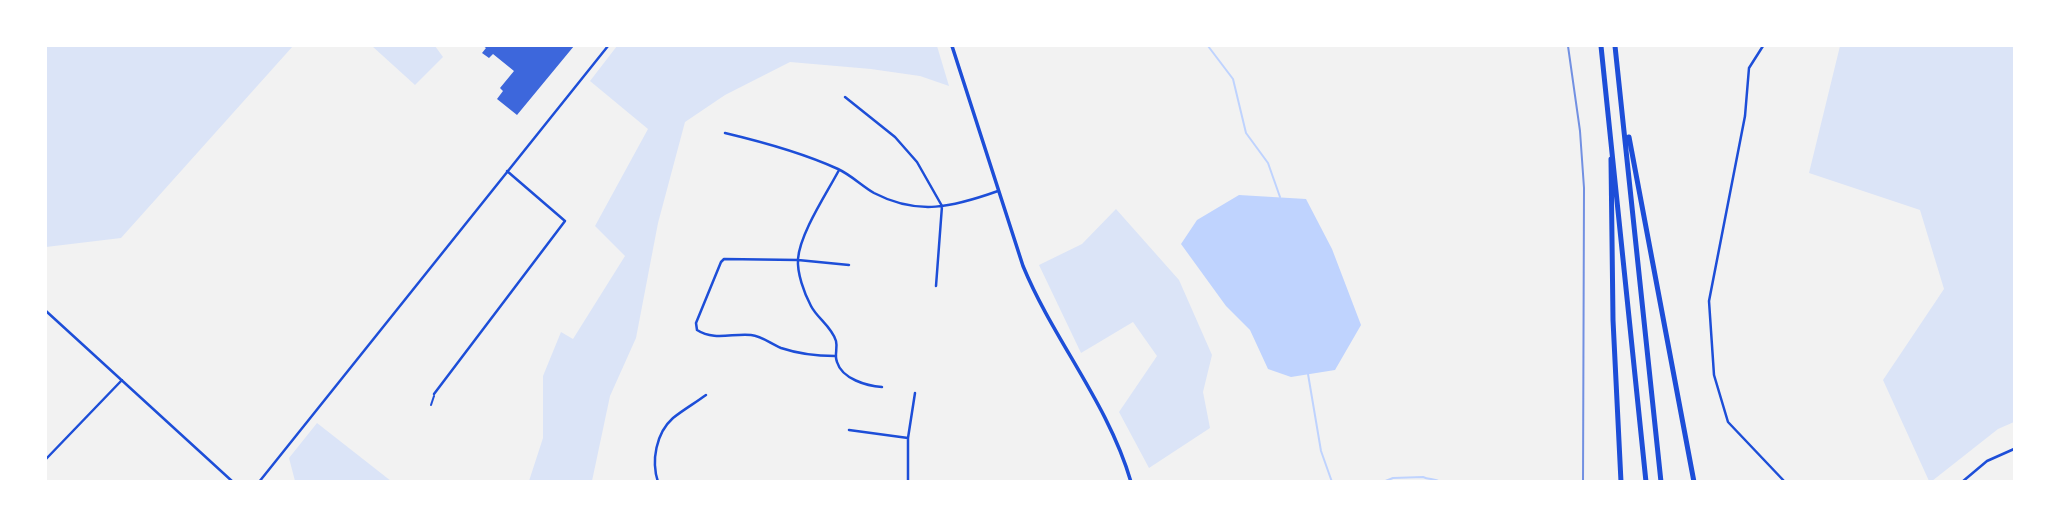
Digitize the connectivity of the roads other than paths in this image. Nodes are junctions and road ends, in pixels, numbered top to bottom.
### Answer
1 (608, 46) edge
2 (953, 46) edge
3 (1601, 46) edge
4 (1615, 46) edge
5 (1763, 46) edge
6 (845, 97) dead end
7 (1623, 104) junction
8 (725, 133) dead end
9 (1611, 136) junction
10 (839, 170) junction
11 (507, 171) junction
12 (998, 191) junction
13 (942, 206) junction
14 (798, 260) junction
15 (849, 265) dead end
16 (936, 286) dead end
17 (46, 311) edge
18 (835, 356) junction
19 (122, 380) junction
20 (882, 387) dead end
21 (915, 393) dead end
22 (434, 394) joint
23 (706, 395) dead end
24 (431, 405) dead end
25 (849, 430) dead end
26 (908, 438) junction
27 (2014, 449) edge
28 (46, 459) edge
29 (233, 481) edge
30 (259, 481) edge
31 (658, 481) edge
32 (908, 481) edge
33 (1131, 481) edge
34 (1621, 481) edge
35 (1646, 481) edge
36 (1661, 481) edge
37 (1694, 481) edge
38 (1785, 481) edge
39 (1962, 481) edge

1 - 11 street
2 - 12 street
3 - 9 highway
4 - 7 highway
5 - 38 street
6 - 13 street
7 - 36 highway
7 - 37 highway
8 - 10 street
9 - 34 highway
9 - 35 highway
10 - 13 street
10 - 14 street
11 - 22 street
11 - 30 street
12 - 13 street
12 - 33 street
13 - 16 street
14 - 15 street
14 - 18 street
14 - 18 street
17 - 19 street
18 - 20 street
19 - 28 street
19 - 29 street
21 - 26 street
22 - 24 lane
23 - 31 street
25 - 26 street
26 - 32 street
27 - 39 street

